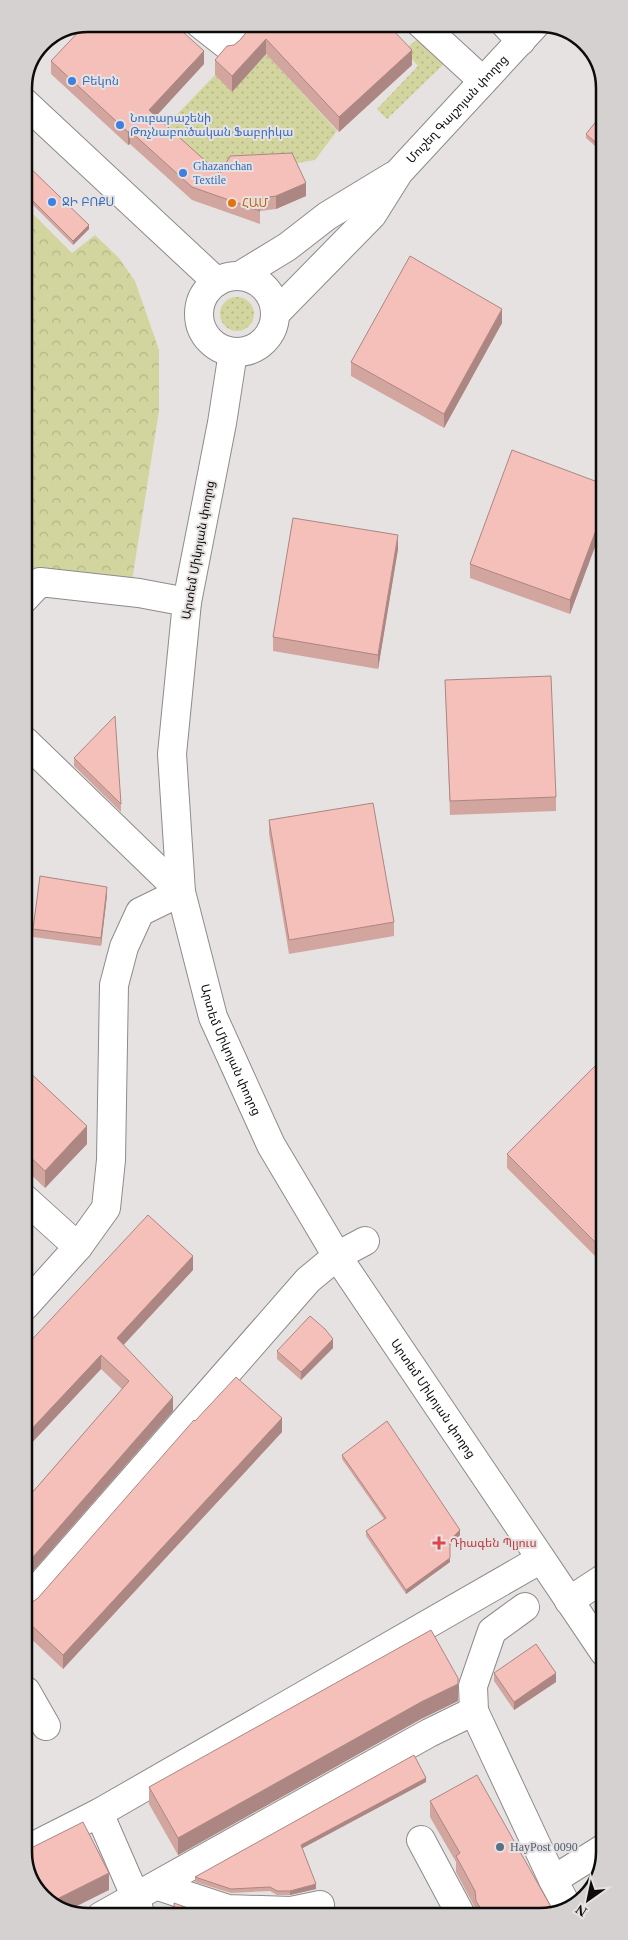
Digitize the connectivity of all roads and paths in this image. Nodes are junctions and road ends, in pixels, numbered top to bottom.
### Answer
1 (211, 32) edge
2 (239, 32) edge
3 (430, 33) edge
4 (519, 33) edge
5 (483, 81) junction
6 (32, 114) edge
7 (399, 172) junction
8 (229, 278) junction
9 (275, 314) junction
10 (233, 352) junction
11 (32, 583) edge
12 (187, 602) junction
13 (32, 748) edge
14 (181, 892) junction
15 (32, 1205) edge
16 (365, 1241) dead end
17 (78, 1247) junction
18 (336, 1256) junction
19 (32, 1298) edge
20 (542, 1559) junction
21 (596, 1583) edge
22 (32, 1595) edge
23 (569, 1601) junction
24 (525, 1607) dead end
25 (596, 1640) edge
26 (32, 1702) edge
27 (474, 1711) junction
28 (46, 1726) dead end
29 (98, 1813) junction
30 (421, 1840) dead end
31 (32, 1847) edge
32 (596, 1853) edge
33 (553, 1880) junction
34 (563, 1899) edge
35 (144, 1900) edge
36 (320, 1905) dead end
37 (125, 1907) edge
38 (221, 1907) edge
39 (308, 1907) edge
40 (458, 1908) edge

1 - 2 main road
3 - 5 main road
4 - 5 main road, Մուշեղ Գալշոյան փողոց
5 - 7 main road, Մուշեղ Գալշոյան փողոց
6 - 8 main road
7 - 8 main road, Մուշեղ Գալշոյան փողոց
7 - 9 main road, Մուշեղ Գալշոյան փողոց
8 - 9 main road
8 - 10 main road
9 - 10 main road
10 - 12 main road, Արտեմ Միկոյան փողոց
11 - 12 main road
12 - 14 main road, Արտեմ Միկոյան փողոց
13 - 14 main road
14 - 17 main road
14 - 18 main road, Արտեմ Միկոյան փողոց
15 - 17 main road
16 - 18 main road
17 - 19 main road
18 - 20 main road, Արտեմ Միկոյան փողոց
18 - 22 main road
20 - 23 main road, Արտեմ Միկոյան փողոց
20 - 29 main road
21 - 23 main road
23 - 25 main road, Արտեմ Միկոյան փողոց
24 - 27 main road
26 - 28 main road
27 - 33 main road
27 - 35 main road
29 - 31 main road
29 - 35 main road
30 - 40 main road
32 - 33 main road
33 - 34 main road
35 - 37 main road
35 - 38 main road
36 - 39 main road

